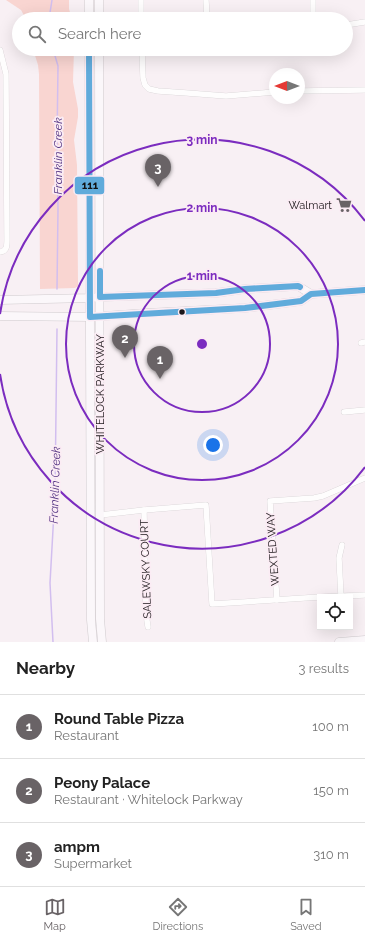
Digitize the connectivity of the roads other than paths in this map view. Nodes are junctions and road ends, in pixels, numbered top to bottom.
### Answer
1 (89, 0) edge
2 (99, 0) edge
3 (141, 0) edge
4 (206, 0) edge
5 (313, 0) edge
6 (89, 12) edge
7 (99, 12) edge
8 (141, 12) edge
9 (206, 12) edge
10 (313, 12) edge
11 (365, 22) edge
12 (353, 24) edge
13 (0, 50) edge
14 (89, 56) edge
15 (99, 56) edge
16 (142, 56) edge
17 (365, 90) edge
18 (269, 92) edge
19 (305, 92) edge
20 (99, 130) junction
21 (89, 131) junction
22 (0, 252) edge
23 (365, 290) edge
24 (311, 294) junction
25 (100, 297) junction
26 (90, 298) junction
27 (0, 300) edge
28 (0, 316) edge
29 (100, 316) junction
30 (90, 317) junction
31 (365, 410) edge
32 (344, 412) dead end
33 (95, 466) junction
34 (365, 478) edge
35 (144, 510) junction
36 (100, 515) junction
37 (91, 516) junction
38 (342, 544) dead end
39 (341, 594) edge
40 (365, 595) edge
41 (353, 596) edge
42 (317, 597) edge
43 (277, 600) junction
44 (148, 627) dead end
45 (365, 640) edge
46 (93, 642) edge
47 (102, 642) edge
48 (339, 642) edge

1 - 6 main road
2 - 7 main road
3 - 8 street
4 - 9 street
5 - 10 street
11 - 12 street
13 - 22 street
14 - 21 main road, WHITELOCK PARKWAY
15 - 20 main road, WHITELOCK PARKWAY
16 - 18 street
17 - 19 street
20 - 21 main road
20 - 25 main road, WHITELOCK PARKWAY
21 - 26 main road, WHITELOCK PARKWAY
23 - 24 main road
24 - 25 main road
24 - 29 main road
25 - 26 main road
25 - 29 main road, WHITELOCK PARKWAY
26 - 27 main road
26 - 30 main road, WHITELOCK PARKWAY
28 - 30 main road
29 - 30 main road
29 - 33 main road, WHITELOCK PARKWAY
30 - 33 main road, WHITELOCK PARKWAY
31 - 32 street
33 - 36 main road, WHITELOCK PARKWAY
33 - 37 main road, WHITELOCK PARKWAY
34 - 43 street, WEXTED WAY
35 - 36 street
35 - 43 street
35 - 44 street, SALEWSKY COURT
36 - 37 main road
36 - 47 main road, WHITELOCK PARKWAY
37 - 46 main road, WHITELOCK PARKWAY
38 - 39 street
40 - 41 street
42 - 43 street
45 - 48 main road

